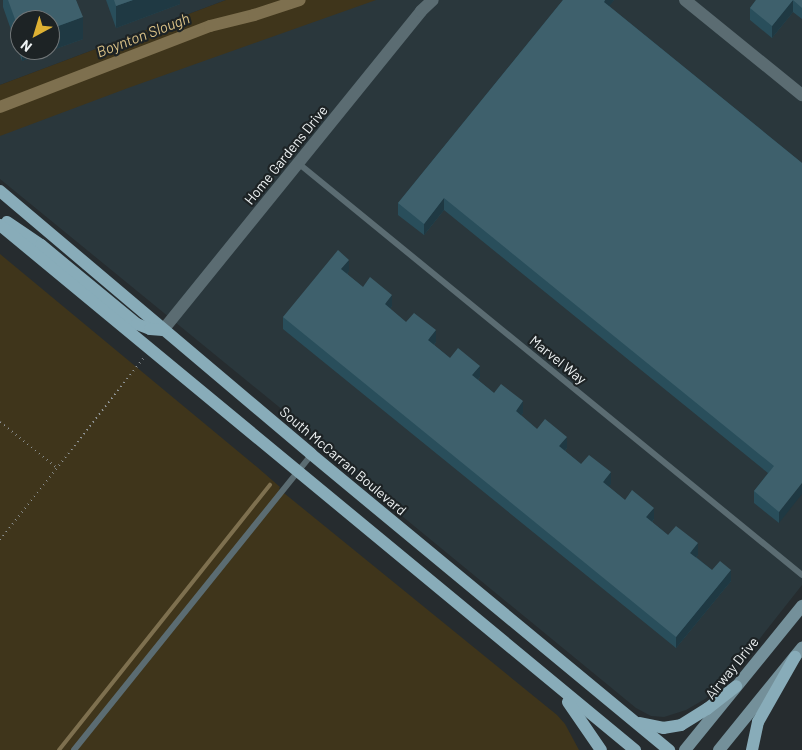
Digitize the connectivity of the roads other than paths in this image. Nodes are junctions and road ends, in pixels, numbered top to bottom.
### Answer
1 (433, 0) edge
2 (685, 0) edge
3 (802, 95) edge
4 (298, 164) junction
5 (0, 191) edge
6 (0, 218) edge
7 (0, 225) edge
8 (163, 330) junction
9 (313, 453) junction
10 (298, 470) junction
11 (802, 575) edge
12 (802, 606) edge
13 (799, 652) edge
14 (551, 681) junction
15 (736, 686) junction
16 (634, 721) junction
17 (74, 750) edge
18 (601, 750) edge
19 (635, 750) edge
20 (669, 750) edge
21 (685, 750) edge
22 (719, 750) edge
23 (752, 750) edge

1 - 4 street, Home Gardens Drive
2 - 3 street
4 - 8 street, Home Gardens Drive
4 - 11 lane, Marvel Way
5 - 8 main road, South McCarran Boulevard
6 - 8 main road
7 - 10 main road
8 - 9 main road, South McCarran Boulevard
9 - 10 lane
9 - 16 main road, South McCarran Boulevard
10 - 14 main road
10 - 17 lane
12 - 15 main road, Airway Drive
13 - 22 main road
13 - 23 main road
14 - 18 main road
14 - 19 main road
15 - 16 main road
15 - 21 main road, Airway Drive
16 - 20 main road, South McCarran Boulevard

